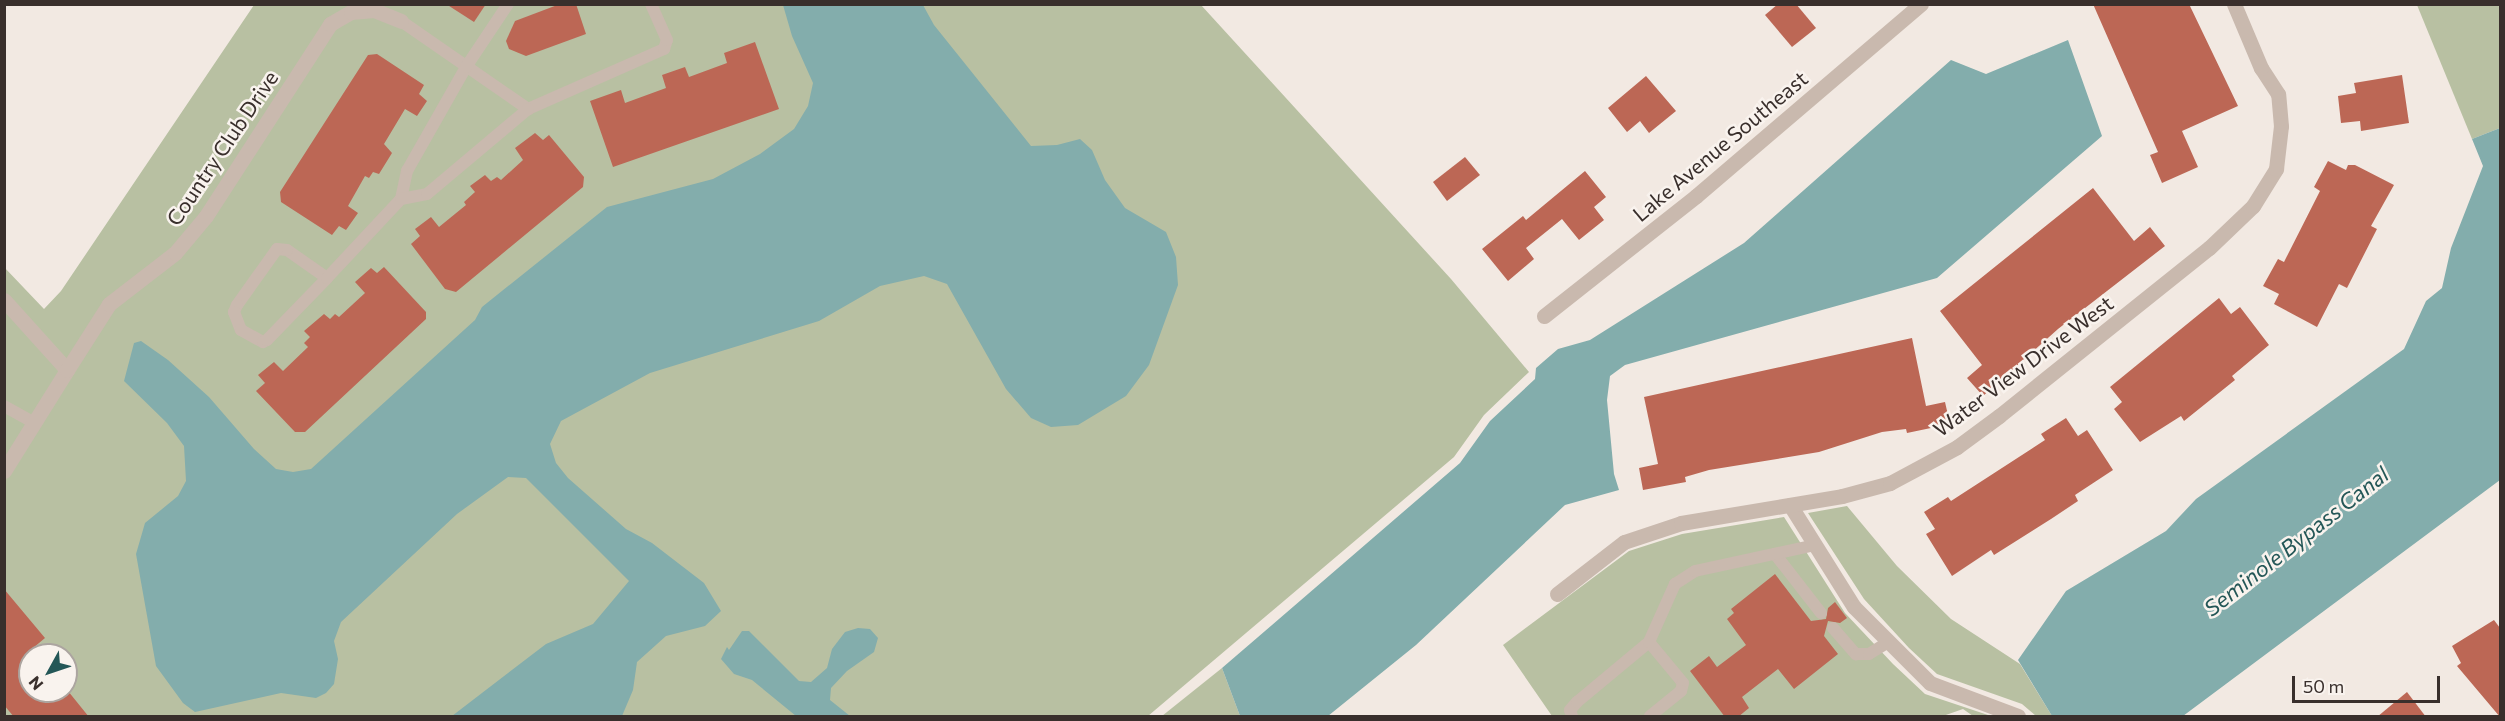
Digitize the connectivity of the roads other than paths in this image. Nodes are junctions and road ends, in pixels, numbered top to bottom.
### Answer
1 (508, 4) edge
2 (651, 4) edge
3 (1921, 4) edge
4 (2234, 4) edge
5 (401, 21) joint
6 (466, 67) junction
7 (528, 109) junction
8 (401, 199) junction
9 (327, 278) junction
10 (4, 300) edge
11 (1544, 316) dead end
12 (68, 370) junction
13 (4, 406) edge
14 (35, 423) junction
15 (4, 471) edge
16 (1790, 505) junction
17 (1815, 545) junction
18 (1775, 554) junction
19 (1557, 594) dead end
20 (1821, 613) dead end
21 (1833, 628) dead end
22 (1649, 642) junction
23 (1888, 642) junction
24 (1572, 717) edge
25 (1650, 717) edge
26 (2019, 717) edge

1 - 6 lane
2 - 7 lane
3 - 11 street, Lake Avenue Southeast
4 - 16 street, Water View Drive West
5 - 6 lane
5 - 12 street, Country Club Drive
6 - 7 lane
6 - 8 lane
7 - 8 lane
8 - 9 lane
9 - 9 lane
10 - 12 street
12 - 14 street, Country Club Drive
13 - 14 lane
14 - 15 street, Country Club Drive
16 - 17 street
16 - 19 street, Water View Drive West
17 - 18 lane
17 - 23 street
18 - 20 lane
18 - 22 lane
21 - 23 lane
22 - 24 lane
22 - 25 lane
23 - 26 street

